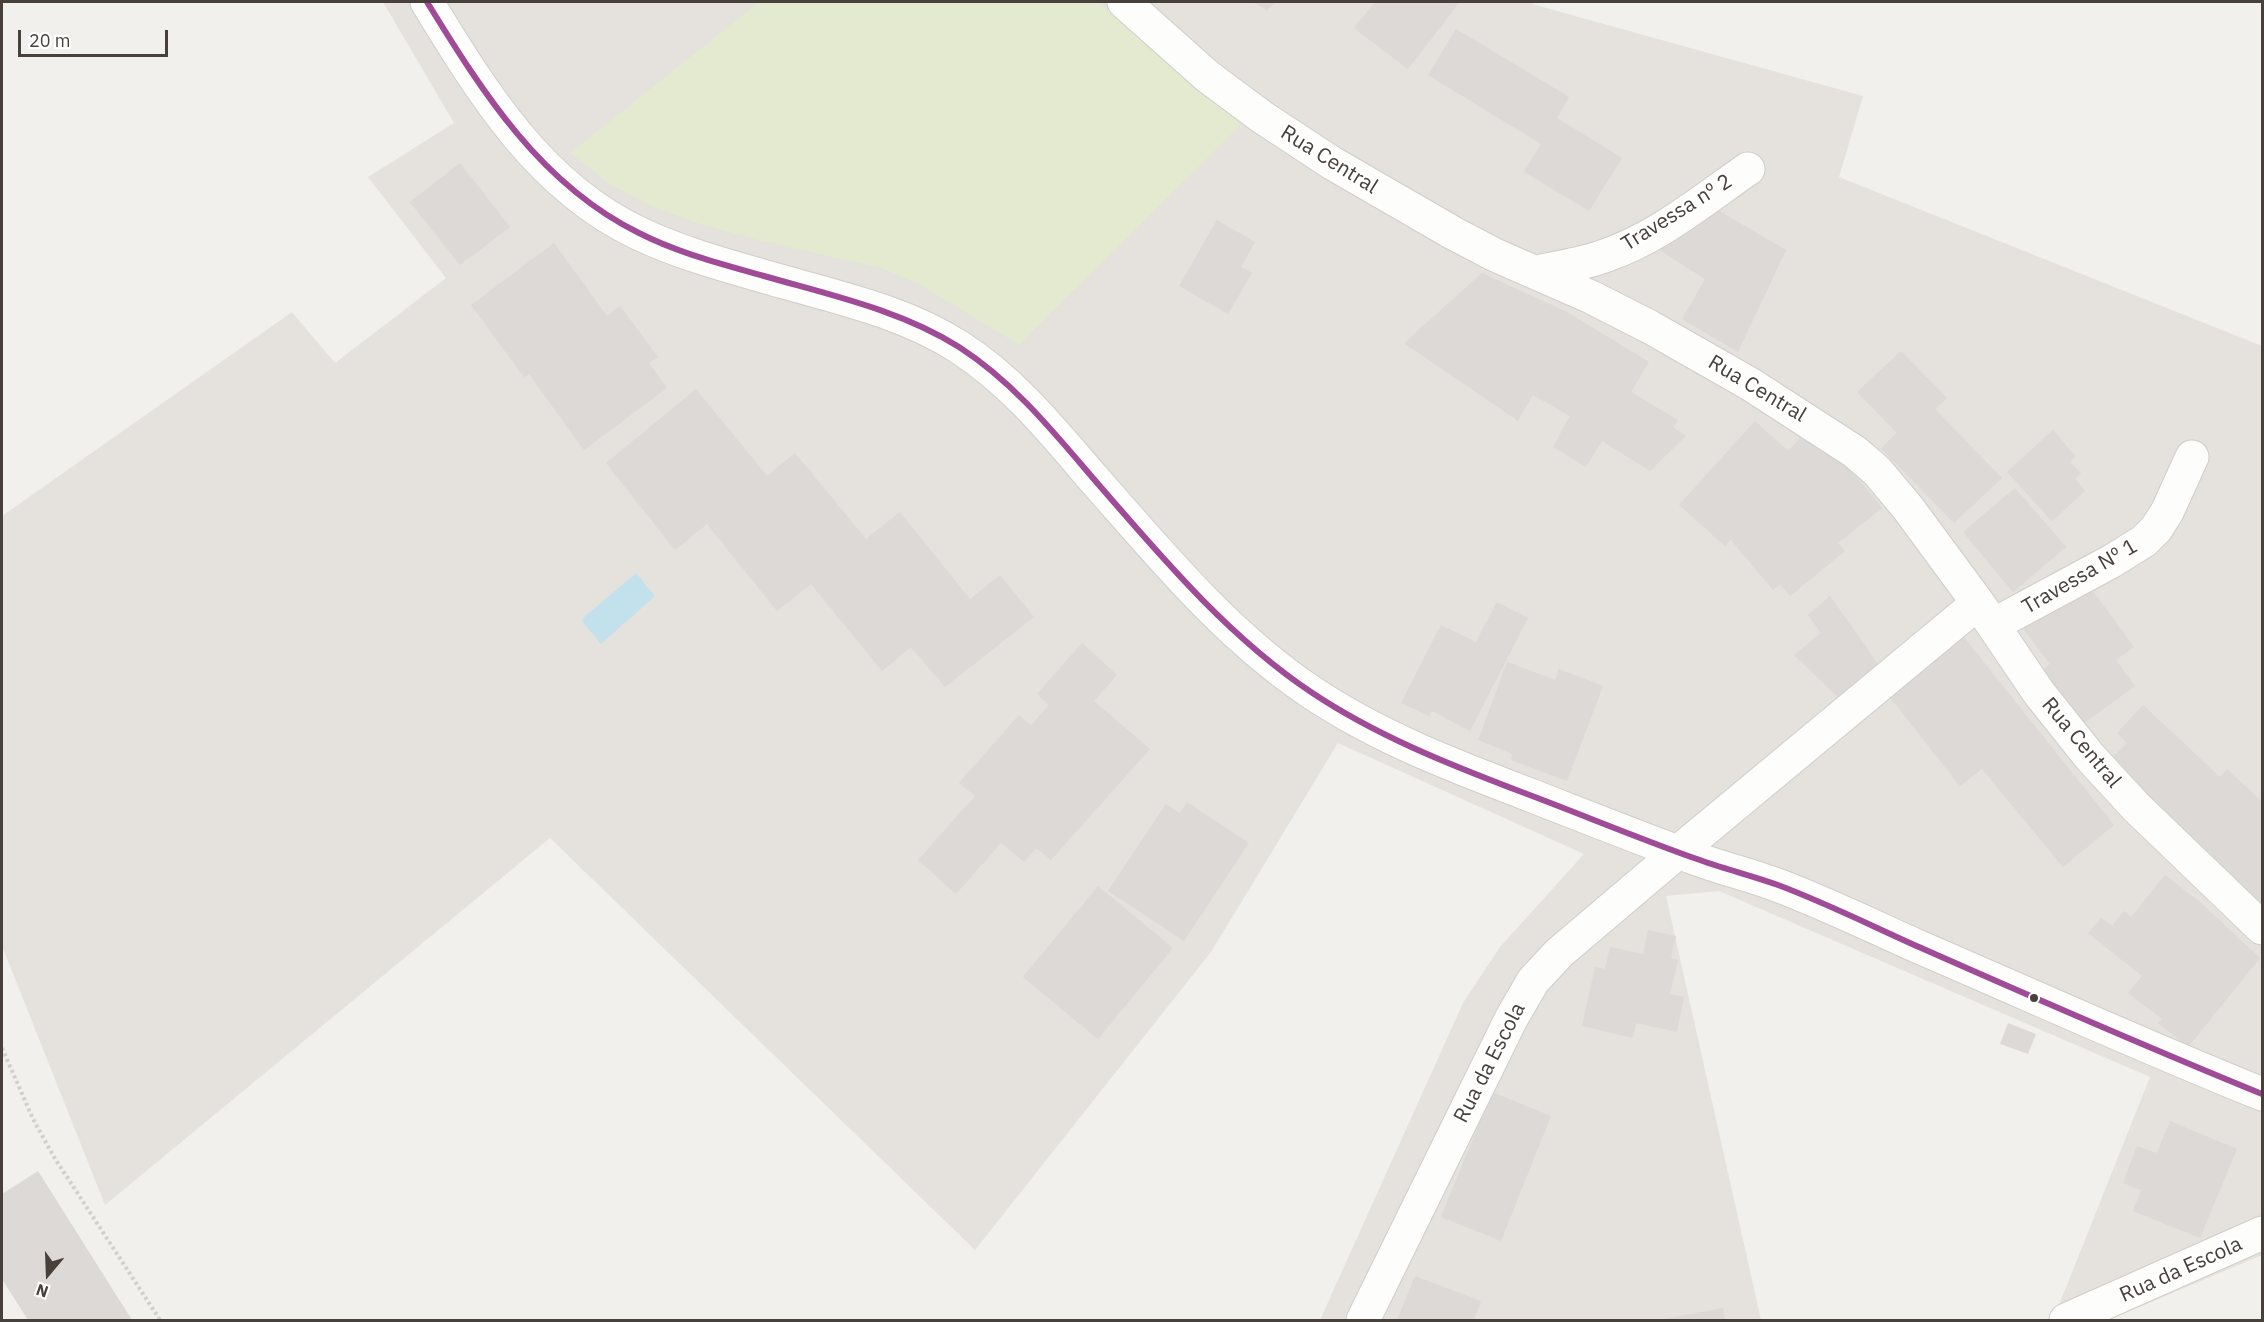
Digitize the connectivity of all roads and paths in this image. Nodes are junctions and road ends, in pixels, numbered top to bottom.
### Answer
1 (427, 2) edge
2 (1124, 2) edge
3 (1748, 169) dead end
4 (1536, 272) junction
5 (2192, 457) dead end
6 (1985, 614) junction
7 (1678, 852) junction
8 (2262, 928) edge
9 (2, 1048) edge
10 (2262, 1094) edge
11 (2262, 1233) edge
12 (160, 1320) edge
13 (1363, 1320) edge
14 (2066, 1320) edge

1 - 7 street
2 - 4 street, Rua Central
3 - 4 street, Travessa nº 2
4 - 6 street, Rua Central
5 - 6 street, Travessa Nº 1
6 - 7 street, Travessa Nº 1
6 - 8 street, Rua Central
7 - 10 street
7 - 13 street, Rua da Escola
9 - 12 path
11 - 14 street, Rua da Escola

